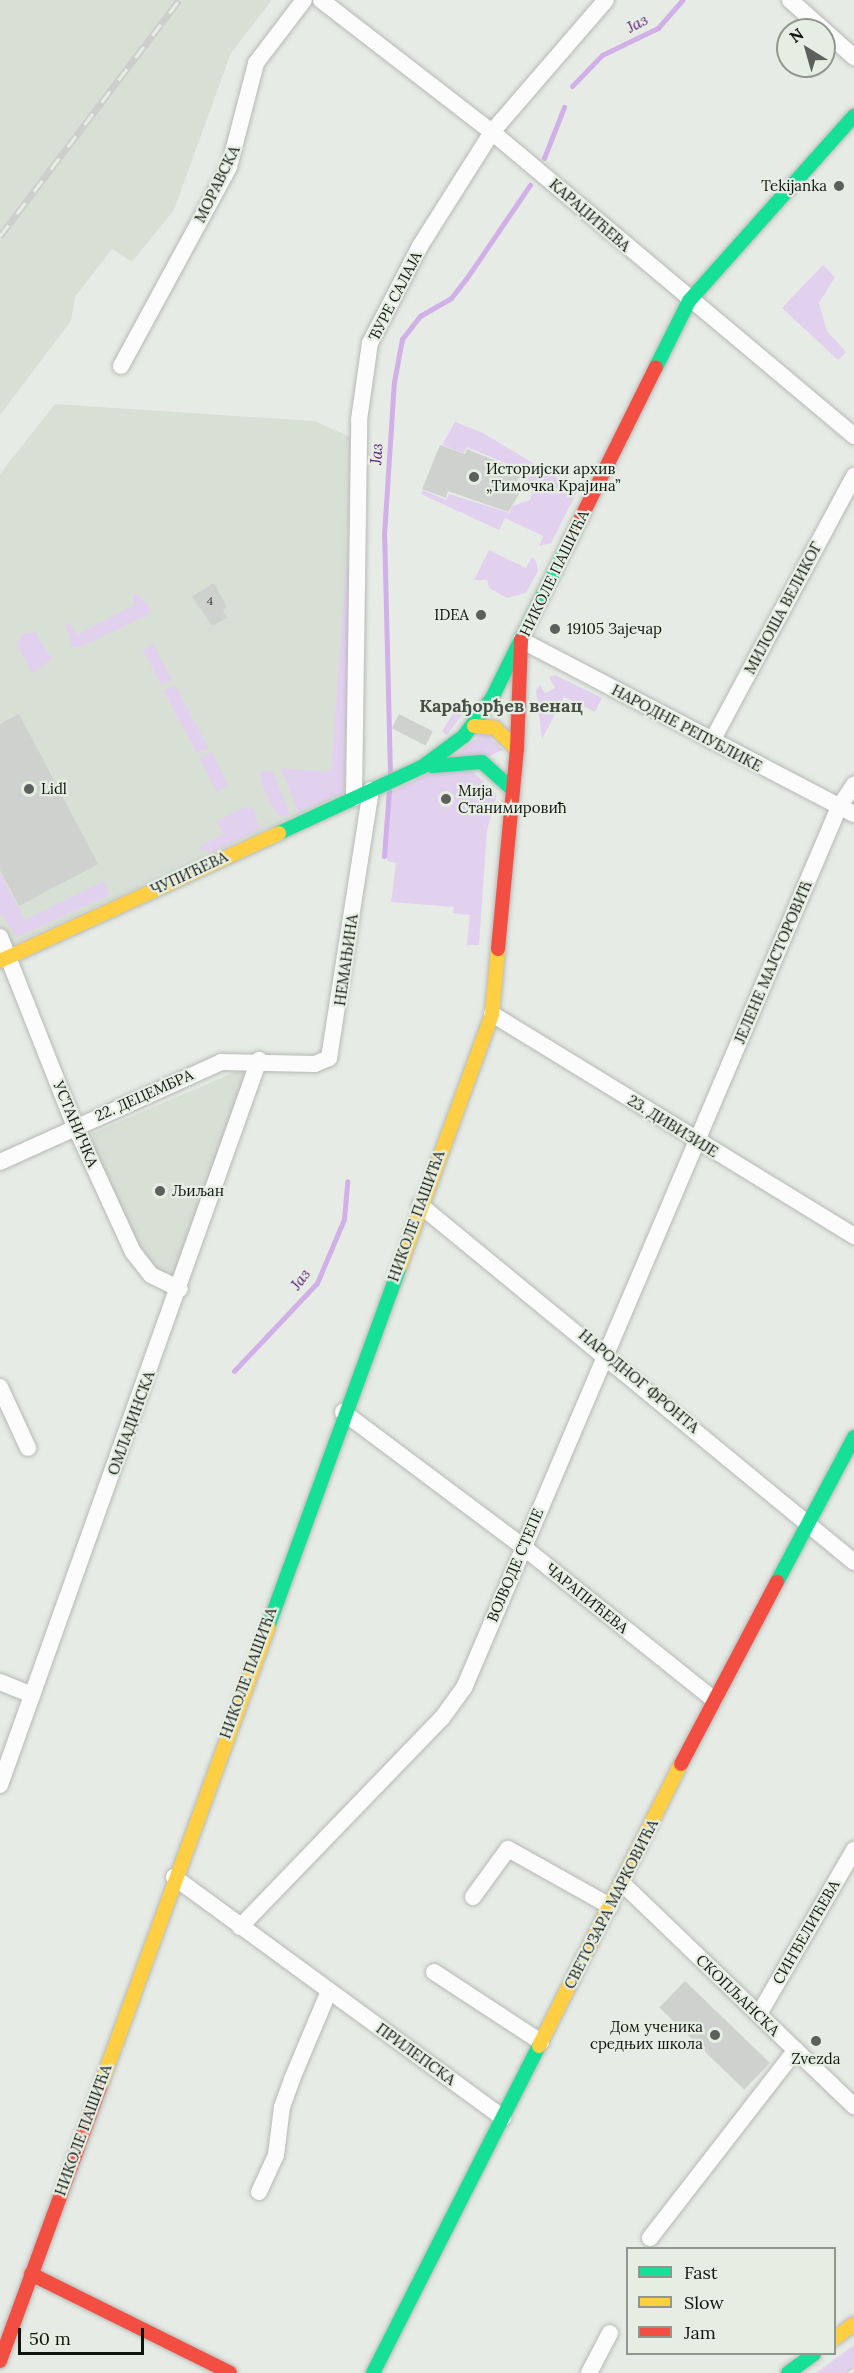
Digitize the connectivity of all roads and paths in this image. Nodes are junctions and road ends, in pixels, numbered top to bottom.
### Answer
1 (304, 0) edge
2 (321, 0) edge
3 (606, 0) edge
4 (790, 0) edge
5 (854, 57) edge
6 (854, 116) edge
7 (492, 132) junction
8 (689, 301) junction
9 (121, 366) dead end
10 (854, 436) edge
11 (854, 476) edge
12 (521, 640) junction
13 (474, 726) junction
14 (712, 741) junction
15 (517, 749) junction
16 (482, 762) junction
17 (422, 768) junction
18 (854, 785) edge
19 (375, 788) junction
20 (513, 790) junction
21 (354, 798) junction
22 (847, 810) edge
23 (0, 937) edge
24 (5, 959) edge
25 (492, 1014) junction
26 (259, 1060) junction
27 (75, 1126) junction
28 (697, 1141) junction
29 (0, 1162) edge
30 (420, 1205) junction
31 (854, 1236) edge
32 (180, 1289) junction
33 (607, 1354) junction
34 (0, 1387) edge
35 (343, 1412) junction
36 (854, 1437) edge
37 (28, 1448) dead end
38 (810, 1524) junction
39 (522, 1546) junction
40 (854, 1562) edge
41 (0, 1682) edge
42 (33, 1695) junction
43 (714, 1700) junction
44 (0, 1785) edge
45 (854, 1850) edge
46 (174, 1877) junction
47 (622, 1883) junction
48 (473, 1897) dead end
49 (610, 1906) junction
50 (240, 1927) junction
51 (434, 1972) dead end
52 (329, 1991) junction
53 (759, 2014) junction
54 (541, 2042) junction
55 (796, 2050) junction
56 (854, 2106) edge
57 (502, 2118) junction
58 (259, 2192) dead end
59 (650, 2238) dead end
60 (31, 2274) junction
61 (854, 2324) edge
62 (610, 2332) dead end
63 (836, 2337) edge
64 (813, 2355) edge
65 (0, 2361) edge
66 (230, 2373) edge
67 (373, 2373) edge
68 (589, 2373) edge
69 (788, 2373) edge

1 - 9 street, МОРАВСКА
2 - 7 street, КАРАЏИЋЕВА
3 - 7 street, ЂУРЕ САЛАЈА
4 - 5 street
6 - 8 street, НИКОЛЕ ПАШИЋА
7 - 8 street, КАРАЏИЋЕВА
7 - 21 street, ЂУРЕ САЛАЈА
8 - 10 street, КАРАЏИЋЕВА
8 - 12 street, НИКОЛЕ ПАШИЋА
11 - 14 street, МИЛОША ВЕЛИКОГ
12 - 13 street
12 - 14 street, НАРОДНЕ РЕПУБЛИКЕ
12 - 15 street, НИКОЛЕ ПАШИЋА
13 - 15 street
13 - 17 street
14 - 22 street, НАРОДНЕ РЕПУБЛИКЕ
15 - 16 street
15 - 20 street, НИКОЛЕ ПАШИЋА
16 - 17 street
16 - 20 street
17 - 19 street, ЧУПИЋЕВА
18 - 22 street, ЈЕЛЕНЕ МАЈСТОРОВИЋ
19 - 21 street, ЧУПИЋЕВА
19 - 26 street, НЕМАЊИНА
20 - 25 street, НИКОЛЕ ПАШИЋА
21 - 24 street, ЧУПИЋЕВА
22 - 28 street, ЈЕЛЕНЕ МАЈСТОРОВИЋ
23 - 24 street, УСТАНИЧКА
24 - 27 street, УСТАНИЧКА
25 - 28 street, 23. ДИВИЗИЈЕ
25 - 30 street, НИКОЛЕ ПАШИЋА
26 - 27 street, 22. ДЕЦЕМБРА
26 - 32 street, ОМЛАДИНСКА
27 - 29 street, 22. ДЕЦЕМБРА
27 - 32 street, УСТАНИЧКА
28 - 31 street, 23. ДИВИЗИЈЕ
28 - 33 street, ВОЈВОДЕ СТЕПЕ
30 - 33 street, НАРОДНОГ ФРОНТА
30 - 35 street, НИКОЛЕ ПАШИЋА
32 - 42 street, ОМЛАДИНСКА
33 - 38 street, НАРОДНОГ ФРОНТА
33 - 39 street, ВОЈВОДЕ СТЕПЕ
34 - 37 street
35 - 39 street, ЧАРАПИЋЕВА
35 - 46 street, НИКОЛЕ ПАШИЋА
36 - 38 street, СВЕТОЗАРА МАРКОВИЋА
38 - 40 street, НАРОДНОГ ФРОНТА
38 - 43 street, СВЕТОЗАРА МАРКОВИЋА
39 - 43 street, ЧАРАПИЋЕВА
39 - 50 street, ВОЈВОДЕ СТЕПЕ
41 - 42 street
42 - 44 street, ОМЛАДИНСКА
43 - 47 street, СВЕТОЗАРА МАРКОВИЋА
45 - 53 street, СИНЂЕЛИЋЕВА
46 - 50 street, ПРИЛЕПСКА
46 - 60 street, НИКОЛЕ ПАШИЋА
47 - 49 street, СВЕТОЗАРА МАРКОВИЋА
47 - 53 street, СКОПЉАНСКА
48 - 49 street
49 - 54 street, СВЕТОЗАРА МАРКОВИЋА
50 - 52 street, ПРИЛЕПСКА
51 - 54 street
52 - 57 street, ПРИЛЕПСКА
52 - 58 street
53 - 55 street, СКОПЉАНСКА
54 - 57 street, СВЕТОЗАРА МАРКОВИЋА
55 - 56 street, СКОПЉАНСКА
55 - 59 street
57 - 67 street, СВЕТОЗАРА МАРКОВИЋА
60 - 65 street, НИКОЛЕ ПАШИЋА
60 - 66 street
61 - 63 street
62 - 68 street
64 - 69 street

